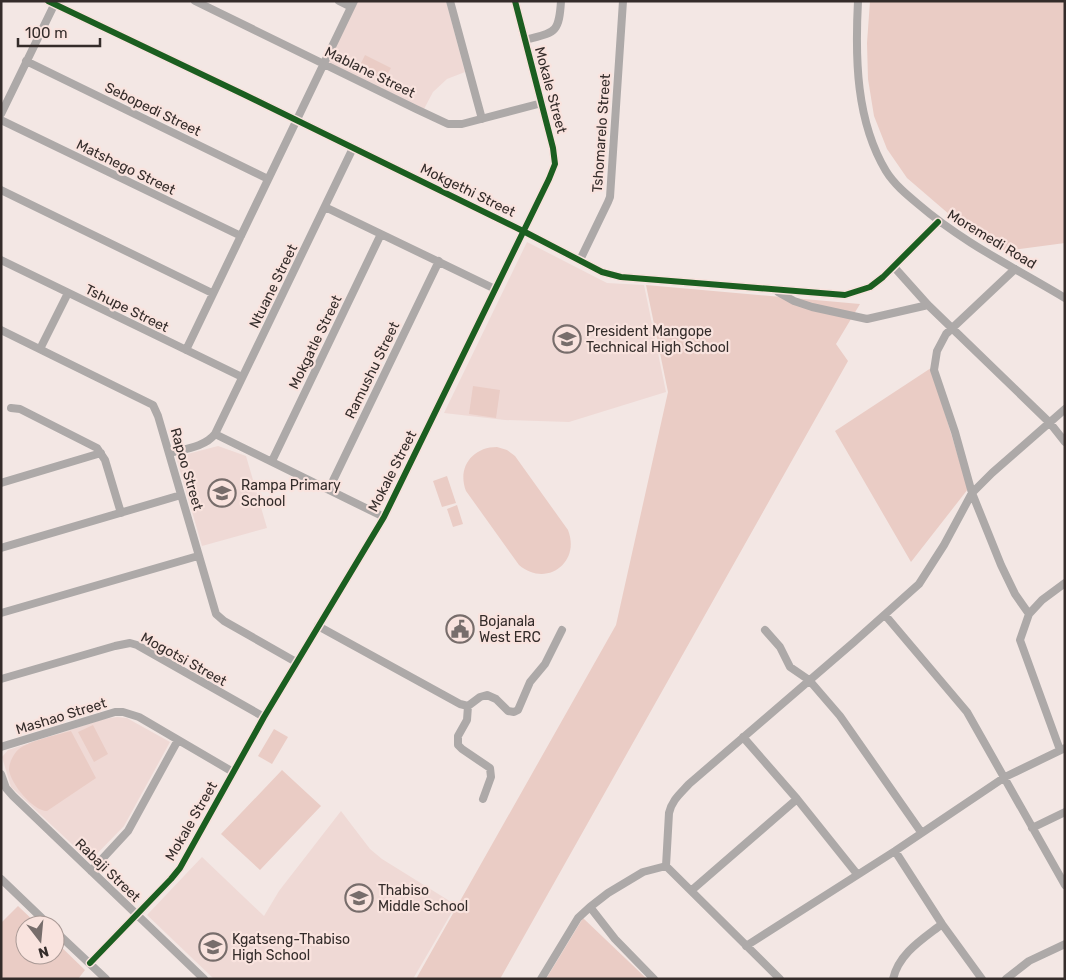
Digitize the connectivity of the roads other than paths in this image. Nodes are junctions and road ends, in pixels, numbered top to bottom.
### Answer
1 (195, 1) edge
2 (339, 1) edge
3 (450, 1) edge
4 (515, 1) edge
5 (562, 1) edge
6 (623, 1) edge
7 (858, 1) edge
8 (53, 2) edge
9 (353, 4) edge
10 (525, 40) junction
11 (26, 61) junction
12 (324, 64) junction
13 (542, 104) junction
14 (1, 114) edge
15 (482, 119) junction
16 (1, 120) edge
17 (296, 121) junction
18 (353, 148) junction
19 (268, 179) junction
20 (1, 190) edge
21 (326, 206) junction
22 (938, 222) junction
23 (523, 231) junction
24 (381, 234) junction
25 (240, 236) junction
26 (1, 260) edge
27 (580, 260) junction
28 (439, 261) junction
29 (894, 267) junction
30 (1015, 268) junction
31 (495, 289) junction
32 (775, 290) junction
33 (68, 293) junction
34 (212, 293) junction
35 (1065, 298) edge
36 (928, 305) junction
37 (952, 328) junction
38 (1, 330) edge
39 (40, 350) junction
40 (186, 350) junction
41 (242, 377) junction
42 (12, 408) dead end
43 (1065, 409) edge
44 (1050, 423) junction
45 (215, 434) junction
46 (1065, 442) edge
47 (101, 453) junction
48 (169, 453) junction
49 (272, 461) junction
50 (1, 483) edge
51 (329, 489) junction
52 (972, 493) junction
53 (181, 495) junction
54 (121, 513) junction
55 (384, 517) junction
56 (1, 548) edge
57 (198, 556) junction
58 (1065, 584) edge
59 (1, 613) edge
60 (1028, 614) junction
61 (885, 615) junction
62 (318, 626) junction
63 (562, 630) dead end
64 (765, 630) dead end
65 (296, 662) junction
66 (1, 679) edge
67 (809, 680) junction
68 (468, 706) junction
69 (264, 718) junction
70 (743, 737) junction
71 (178, 740) junction
72 (1, 747) edge
73 (1062, 749) edge
74 (233, 772) junction
75 (1, 774) edge
76 (1005, 777) junction
77 (483, 799) dead end
78 (797, 799) junction
79 (1065, 812) edge
80 (1032, 828) junction
81 (921, 832) junction
82 (895, 851) junction
83 (666, 866) junction
84 (91, 871) junction
85 (857, 874) junction
86 (1, 879) edge
87 (1065, 885) edge
88 (692, 890) junction
89 (590, 907) junction
90 (39, 915) edge
91 (136, 915) junction
92 (942, 924) junction
93 (65, 939) edge
94 (1065, 944) edge
95 (746, 946) junction
96 (90, 963) junction
97 (106, 979) edge
98 (204, 979) edge
99 (541, 979) edge
100 (654, 979) edge
101 (780, 979) edge
102 (893, 979) edge
103 (982, 979) edge
104 (1006, 979) edge

1 - 12 street, Mablane Street
2 - 9 street
3 - 15 street
4 - 10 street, Mokale Street
5 - 10 street
6 - 27 street, Tshomarelo Street
7 - 22 street, Moremedi Road
8 - 11 street
8 - 17 street, Mokgethi Street
9 - 12 street
10 - 13 street, Mokale Street
11 - 14 street
11 - 19 street, Sebopedi Street
12 - 15 street, Mablane Street
12 - 17 street
13 - 15 street, Mablane Street
13 - 23 street, Mokale Street
16 - 25 street, Matshego Street
17 - 18 street, Mokgethi Street
17 - 19 street
18 - 21 street, Ntuane Street
18 - 23 street, Mokgethi Street
19 - 25 street
20 - 34 street
21 - 24 street
21 - 41 street, Ntuane Street
22 - 29 street, Mokgethi Street
22 - 30 street, Moremedi Road
23 - 27 street, Mokgethi Street
23 - 31 street, Mokale Street
24 - 28 street
24 - 49 street, Mokgatle Street
25 - 34 street
26 - 33 street, Tshupe Street
27 - 32 street, Mokgethi Street
28 - 31 street
28 - 51 street, Ramushu Street
29 - 32 street, Mokgethi Street
29 - 36 street
30 - 35 street, Moremedi Road
30 - 37 street
31 - 55 street, Mokale Street
32 - 36 street
33 - 39 street
33 - 40 street, Tshupe Street
34 - 40 street
36 - 37 street
37 - 44 street
37 - 52 street
38 - 39 street, Rapoo Street
39 - 48 street, Rapoo Street
40 - 41 street, Tshupe Street
41 - 45 street, Ntuane Street
42 - 47 street
43 - 44 street
44 - 46 street
44 - 52 street
45 - 48 street
45 - 49 street
47 - 50 street
47 - 54 street
48 - 53 street, Rapoo Street
49 - 51 street
51 - 55 street
52 - 60 street
52 - 61 street
53 - 54 street
53 - 57 street, Rapoo Street
54 - 56 street
55 - 62 street, Mokale Street
57 - 59 street
57 - 65 street, Rapoo Street
58 - 60 street
60 - 73 street
61 - 67 street
61 - 76 street
62 - 65 street, Mokale Street
62 - 68 street
63 - 68 street
64 - 67 street
65 - 69 street, Mokale Street
66 - 69 street, Mogotsi Street
67 - 70 street
67 - 81 street
68 - 77 street
69 - 74 street, Mokale Street
70 - 78 street
70 - 83 street
71 - 72 street, Mashao Street
71 - 74 street, Mashao Street
71 - 84 street
73 - 76 street
74 - 91 street, Mokale Street
75 - 84 street, Rabaji Street
76 - 80 street
76 - 81 street
78 - 85 street
78 - 88 street
79 - 80 street
80 - 87 street
81 - 82 street
82 - 85 street
82 - 92 street
83 - 88 street
83 - 89 street
84 - 91 street, Rabaji Street
85 - 95 street
86 - 90 street
88 - 95 street
89 - 99 street
89 - 100 street
91 - 96 street, Mokale Street
91 - 98 street, Rabaji Street
92 - 102 street
92 - 103 street
93 - 96 street
94 - 104 street
95 - 101 street
96 - 97 street

